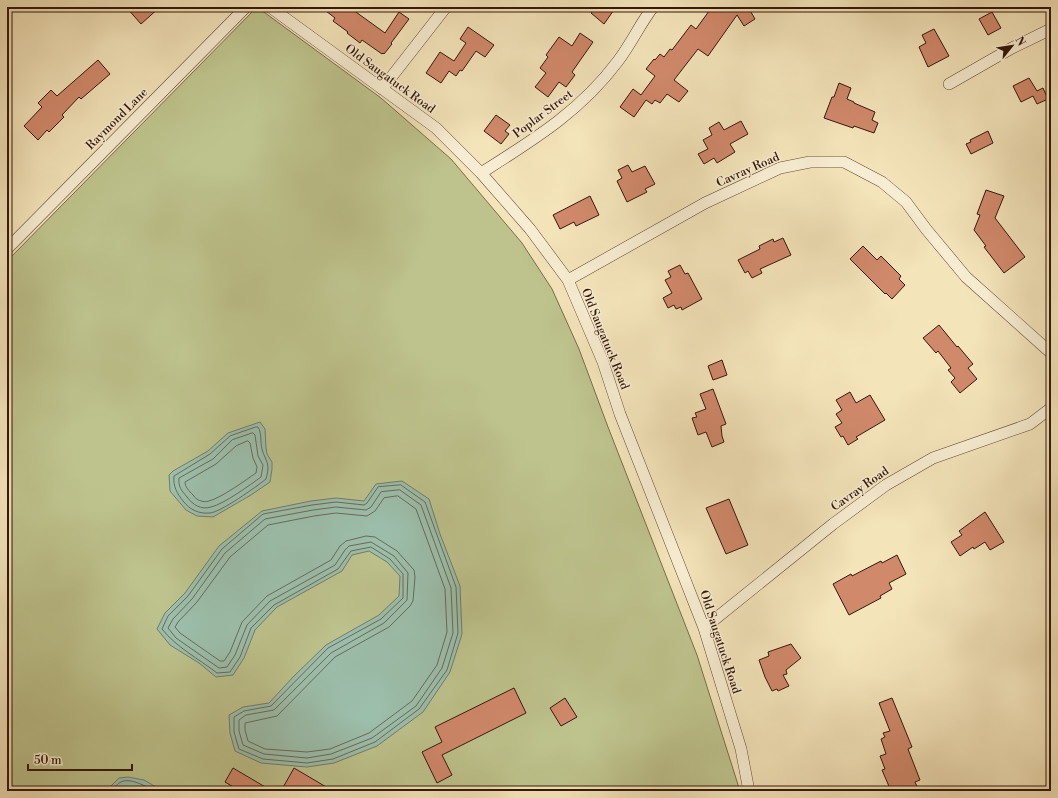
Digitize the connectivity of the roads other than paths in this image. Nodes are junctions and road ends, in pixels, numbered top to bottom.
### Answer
1 (246, 7) edge
2 (270, 7) edge
3 (446, 7) edge
4 (653, 7) edge
5 (1051, 29) edge
6 (948, 84) dead end
7 (382, 89) junction
8 (481, 173) junction
9 (7, 249) edge
10 (568, 280) junction
11 (1051, 353) edge
12 (1051, 408) edge
13 (704, 628) junction
14 (749, 791) edge

1 - 9 street, Raymond Lane
2 - 7 street, Old Saugatuck Road
3 - 7 street
4 - 8 street, Poplar Street
5 - 6 street
7 - 8 street, Old Saugatuck Road
8 - 10 street, Old Saugatuck Road
10 - 11 street, Cavray Road
10 - 13 street, Old Saugatuck Road
12 - 13 street, Cavray Road
13 - 14 street, Old Saugatuck Road

